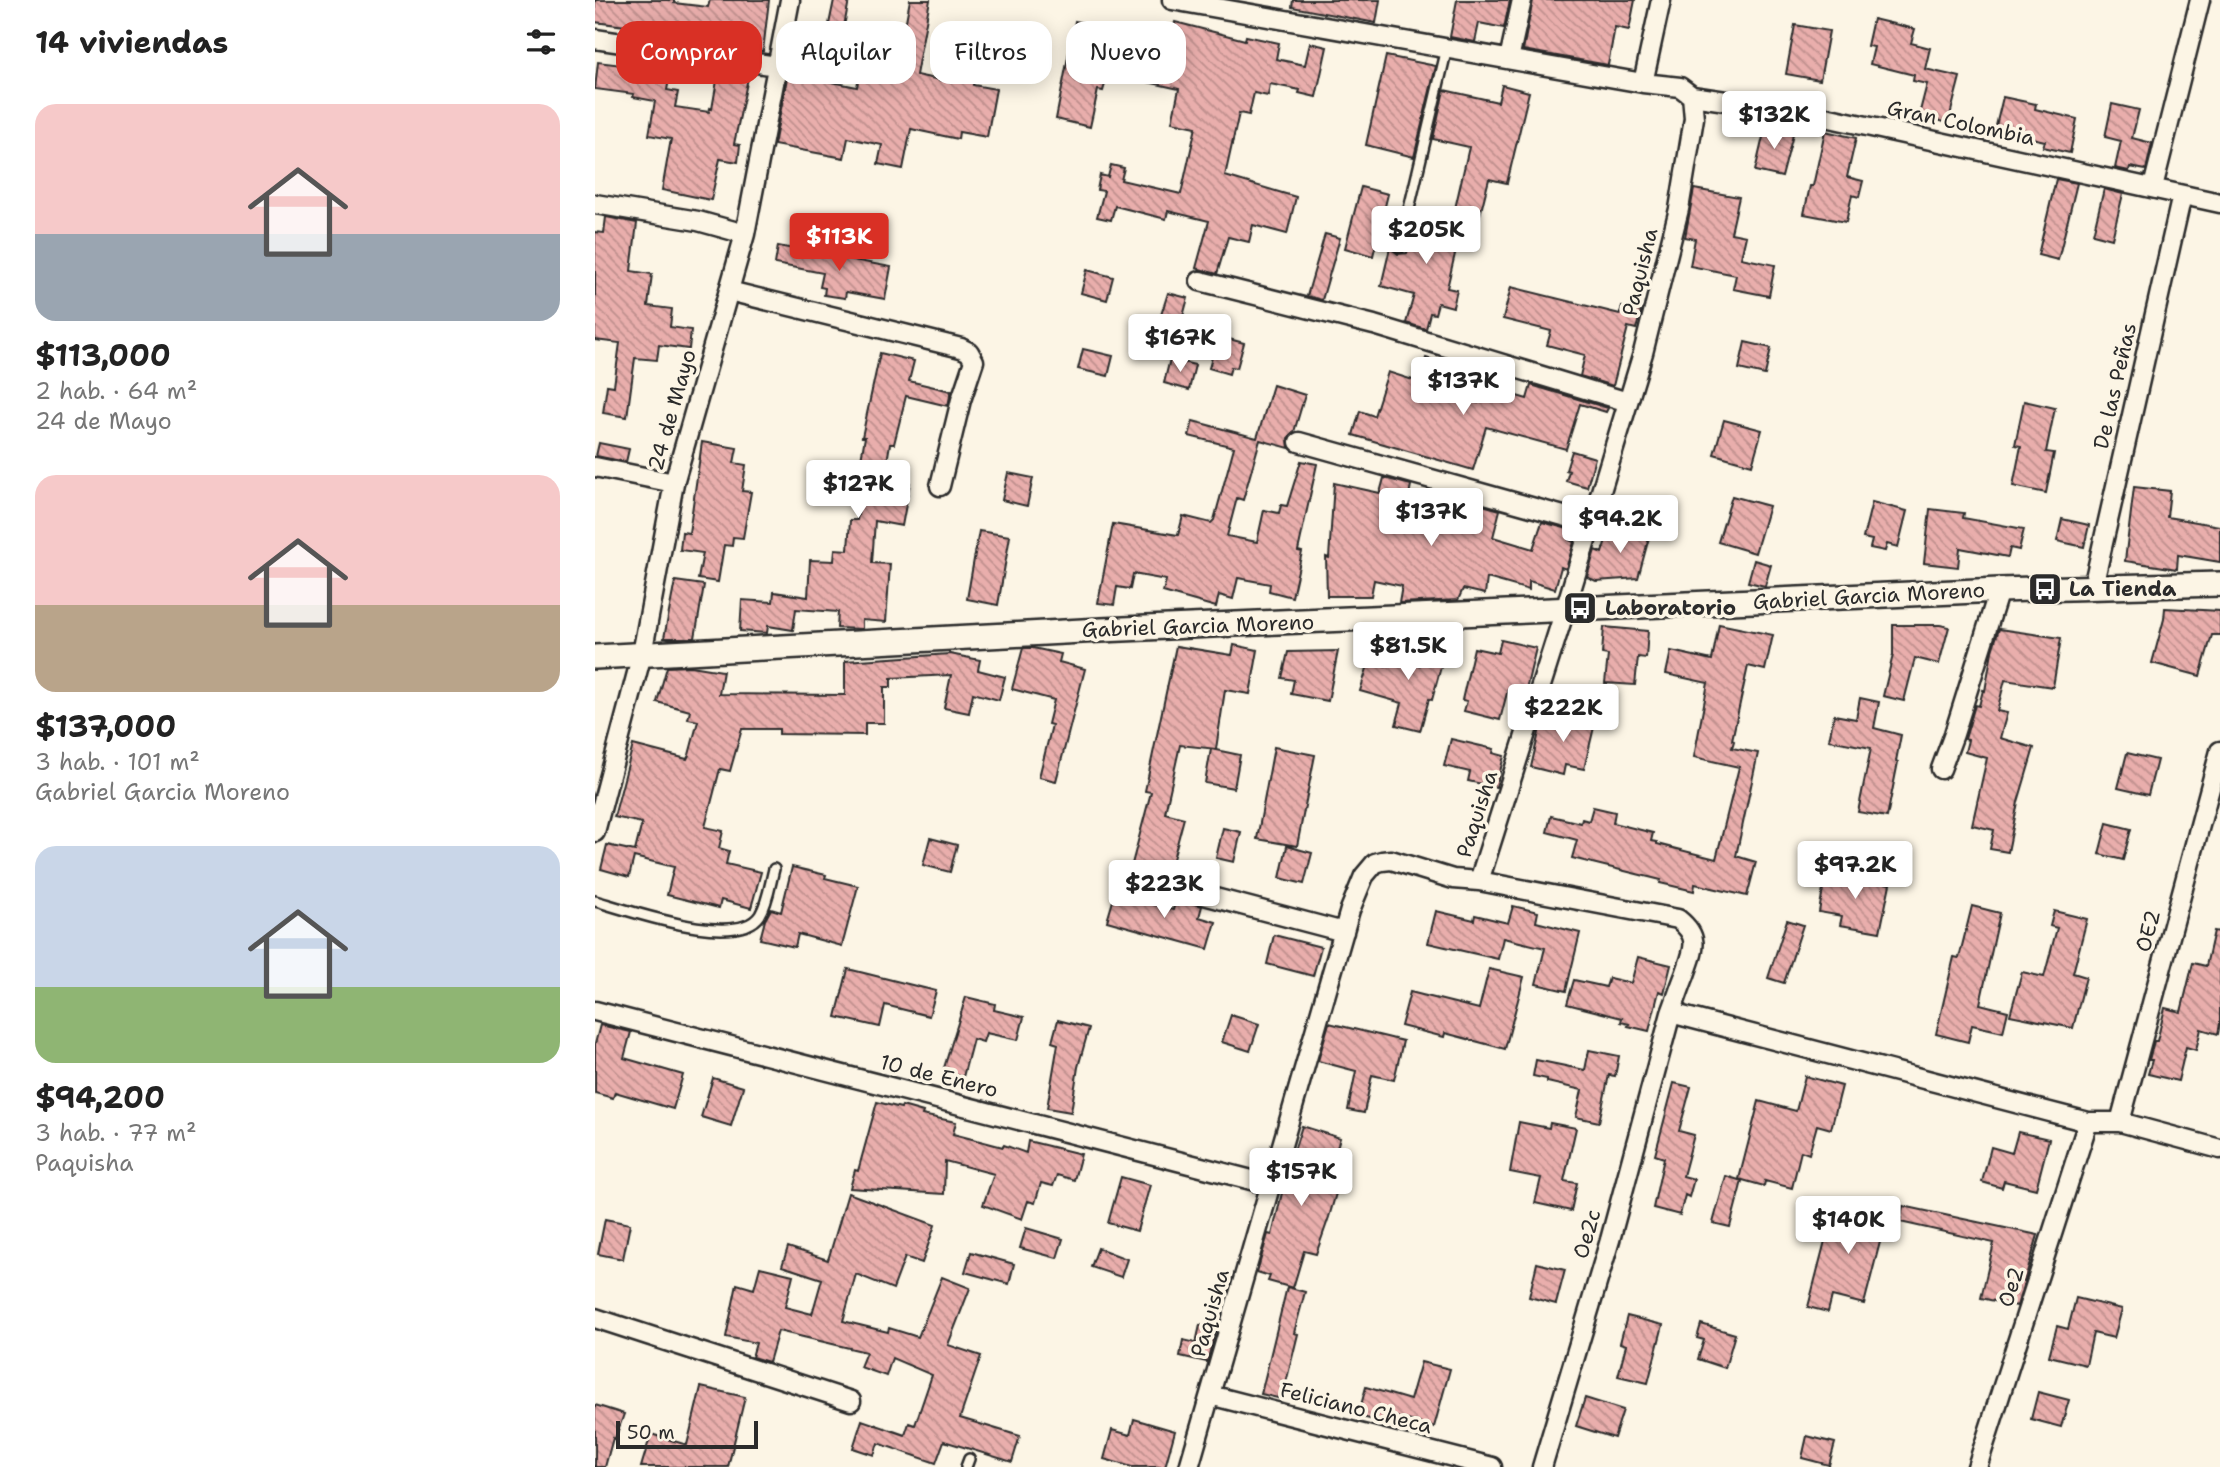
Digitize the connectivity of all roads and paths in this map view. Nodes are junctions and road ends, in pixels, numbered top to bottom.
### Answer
1 (790, 0) edge
2 (1171, 0) edge
3 (1522, 0) edge
4 (1661, 0) edge
5 (2200, 0) edge
6 (786, 21) edge
7 (595, 39) edge
8 (1447, 48) junction
9 (1509, 59) junction
10 (776, 66) edge
11 (776, 71) edge
12 (1643, 83) junction
13 (1692, 96) junction
14 (2153, 187) junction
15 (2182, 195) junction
16 (2220, 203) edge
17 (595, 204) edge
18 (745, 234) junction
19 (1400, 247) dead end
20 (1200, 281) dead end
21 (729, 292) junction
22 (1628, 402) junction
23 (1299, 442) dead end
24 (595, 467) edge
25 (674, 483) junction
26 (940, 486) dead end
27 (1592, 524) junction
28 (2220, 584) edge
29 (2093, 587) junction
30 (1999, 590) junction
31 (1565, 610) junction
32 (642, 654) junction
33 (595, 657) edge
34 (2220, 751) edge
35 (1941, 769) dead end
36 (595, 832) edge
37 (774, 869) dead end
38 (1128, 875) dead end
39 (1479, 881) junction
40 (595, 901) edge
41 (1344, 932) junction
42 (595, 1011) edge
43 (1671, 1013) junction
44 (2088, 1122) junction
45 (2120, 1122) junction
46 (2220, 1149) edge
47 (1271, 1185) junction
48 (595, 1318) edge
49 (1210, 1395) junction
50 (851, 1401) dead end
51 (1189, 1467) edge
52 (1492, 1467) edge
53 (1542, 1467) edge
54 (1977, 1467) edge

1 - 6 street, 24 de Mayo
2 - 8 street
3 - 9 street
4 - 12 street
5 - 14 street
7 - 10 street
8 - 9 street
8 - 19 lane
9 - 12 street
11 - 18 street, 24 de Mayo
12 - 13 street
13 - 14 street, Gran Colombia
13 - 22 street, Paquisha
14 - 15 street, Gran Colombia
15 - 16 street, Gran Colombia
15 - 29 street, De las Peñas
17 - 18 street
18 - 21 street, 24 de Mayo
20 - 22 street
21 - 25 street, 24 de Mayo
21 - 26 street
22 - 27 street, Paquisha
23 - 27 street
24 - 25 street
25 - 32 street, 24 de Mayo
27 - 31 street, Paquisha
28 - 29 street, Gabriel Garcia Moreno
29 - 30 street, Gabriel Garcia Moreno
30 - 31 street, Gabriel Garcia Moreno
30 - 35 street
31 - 32 street, Gabriel Garcia Moreno
31 - 39 street, Paquisha
32 - 33 street, Gabriel Garcia Moreno
32 - 36 street, 24 de Mayo
34 - 45 street, OE2
37 - 40 lane
38 - 41 street
39 - 41 street, Paquisha
39 - 43 street, Oe2c
41 - 47 street, Paquisha
42 - 47 street, 10 de Enero
43 - 44 street
43 - 53 street, Oe2c
44 - 45 street
44 - 54 street, Oe2
45 - 46 street
47 - 49 street, Paquisha
48 - 50 street
49 - 51 street, Paquisha
49 - 52 street, Feliciano Checa

